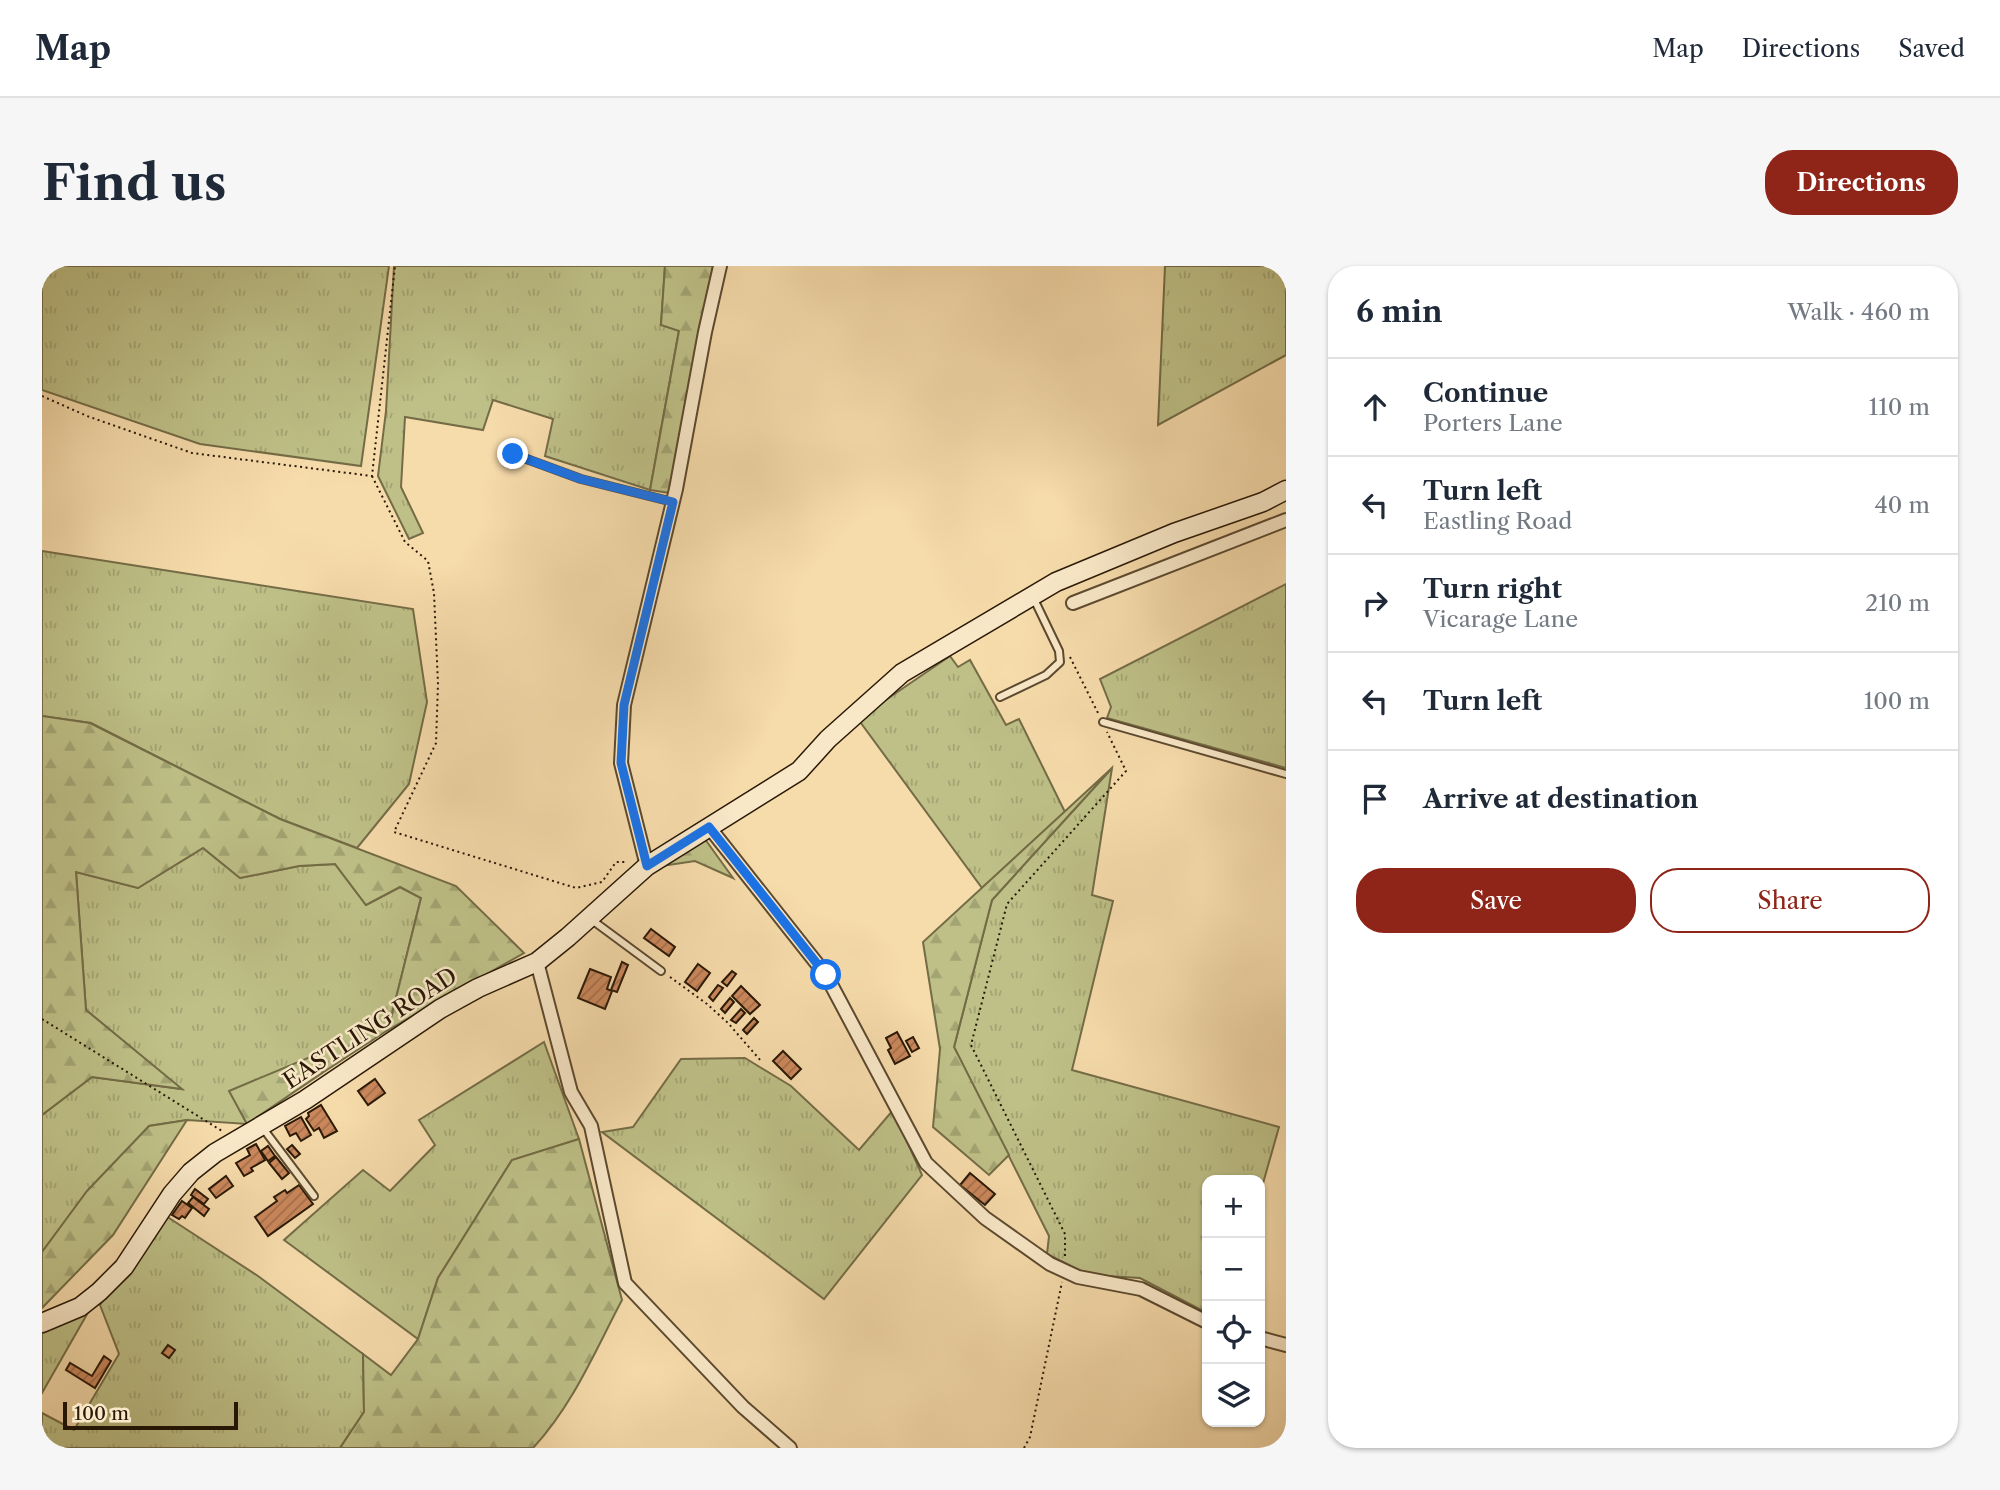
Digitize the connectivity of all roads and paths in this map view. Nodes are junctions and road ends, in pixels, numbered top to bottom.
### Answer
1 (394, 266) edge
2 (720, 266) edge
3 (42, 396) edge
4 (513, 454) dead end
5 (372, 476) junction
6 (1286, 490) edge
7 (673, 502) junction
8 (1286, 520) edge
9 (1032, 596) junction
10 (1073, 603) dead end
11 (1067, 652) dead end
12 (1000, 697) dead end
13 (1102, 722) junction
14 (1286, 774) edge
15 (709, 827) junction
16 (643, 869) junction
17 (588, 917) junction
18 (537, 962) junction
19 (661, 971) joint
20 (42, 1019) edge
21 (555, 1019) dead end
22 (761, 1061) dead end
23 (261, 1126) junction
24 (236, 1140) junction
25 (314, 1196) dead end
26 (1064, 1272) junction
27 (1202, 1320) edge
28 (42, 1324) edge
29 (1265, 1339) edge
30 (1286, 1345) edge
31 (790, 1448) edge
32 (1024, 1448) edge

1 - 5 path
2 - 7 street
3 - 5 path
4 - 7 lane
5 - 16 path
6 - 9 street, EASTLING ROAD
7 - 16 street
8 - 10 street
9 - 12 lane
9 - 15 street, EASTLING ROAD
11 - 13 path
13 - 14 lane
13 - 26 path
15 - 16 street, EASTLING ROAD
15 - 26 street
16 - 17 street, EASTLING ROAD
17 - 18 street, EASTLING ROAD
17 - 19 lane
18 - 21 street
18 - 23 street, EASTLING ROAD
18 - 31 street
19 - 22 path
20 - 24 path
23 - 24 street, EASTLING ROAD
23 - 25 lane
24 - 28 street, EASTLING ROAD
26 - 27 street
26 - 32 path
29 - 30 street

